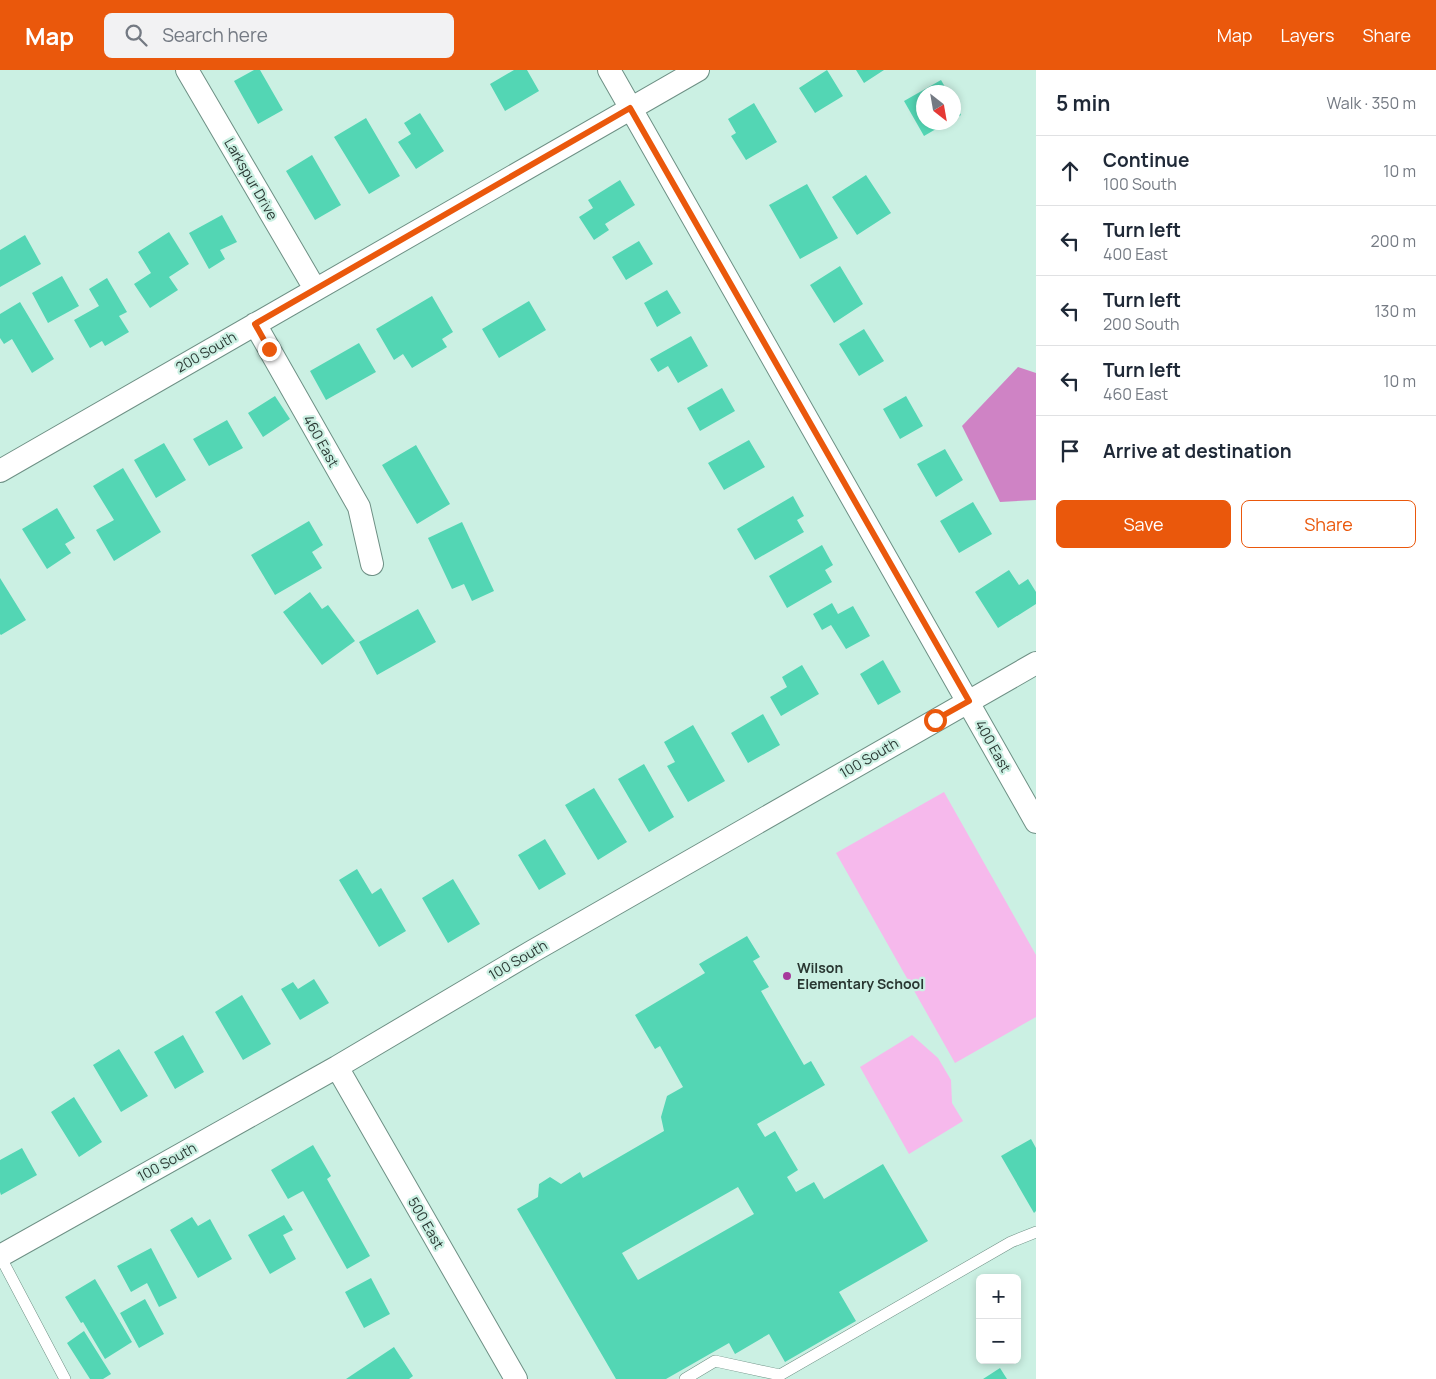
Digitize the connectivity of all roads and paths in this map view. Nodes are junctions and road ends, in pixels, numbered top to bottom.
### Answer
1 (187, 70) edge
2 (609, 70) edge
3 (698, 70) edge
4 (630, 108) junction
5 (315, 289) junction
6 (255, 324) junction
7 (1, 470) edge
8 (372, 564) dead end
9 (1036, 664) edge
10 (969, 701) junction
11 (1036, 822) edge
12 (337, 1067) junction
13 (1036, 1232) edge
14 (0, 1256) edge
15 (65, 1379) edge
16 (516, 1379) edge
17 (685, 1379) edge

1 - 5 street, Larkspur Drive
2 - 4 street, 400 East
3 - 4 street, 200 South
4 - 5 street, 200 South
4 - 10 street, 400 East
5 - 6 street, 200 South
6 - 7 street, 200 South
6 - 8 street, 460 East
9 - 10 street, 100 South
10 - 11 street, 400 East
10 - 12 street, 100 South
12 - 14 street, 100 South
12 - 16 street, 500 East
13 - 17 lane
14 - 15 lane

